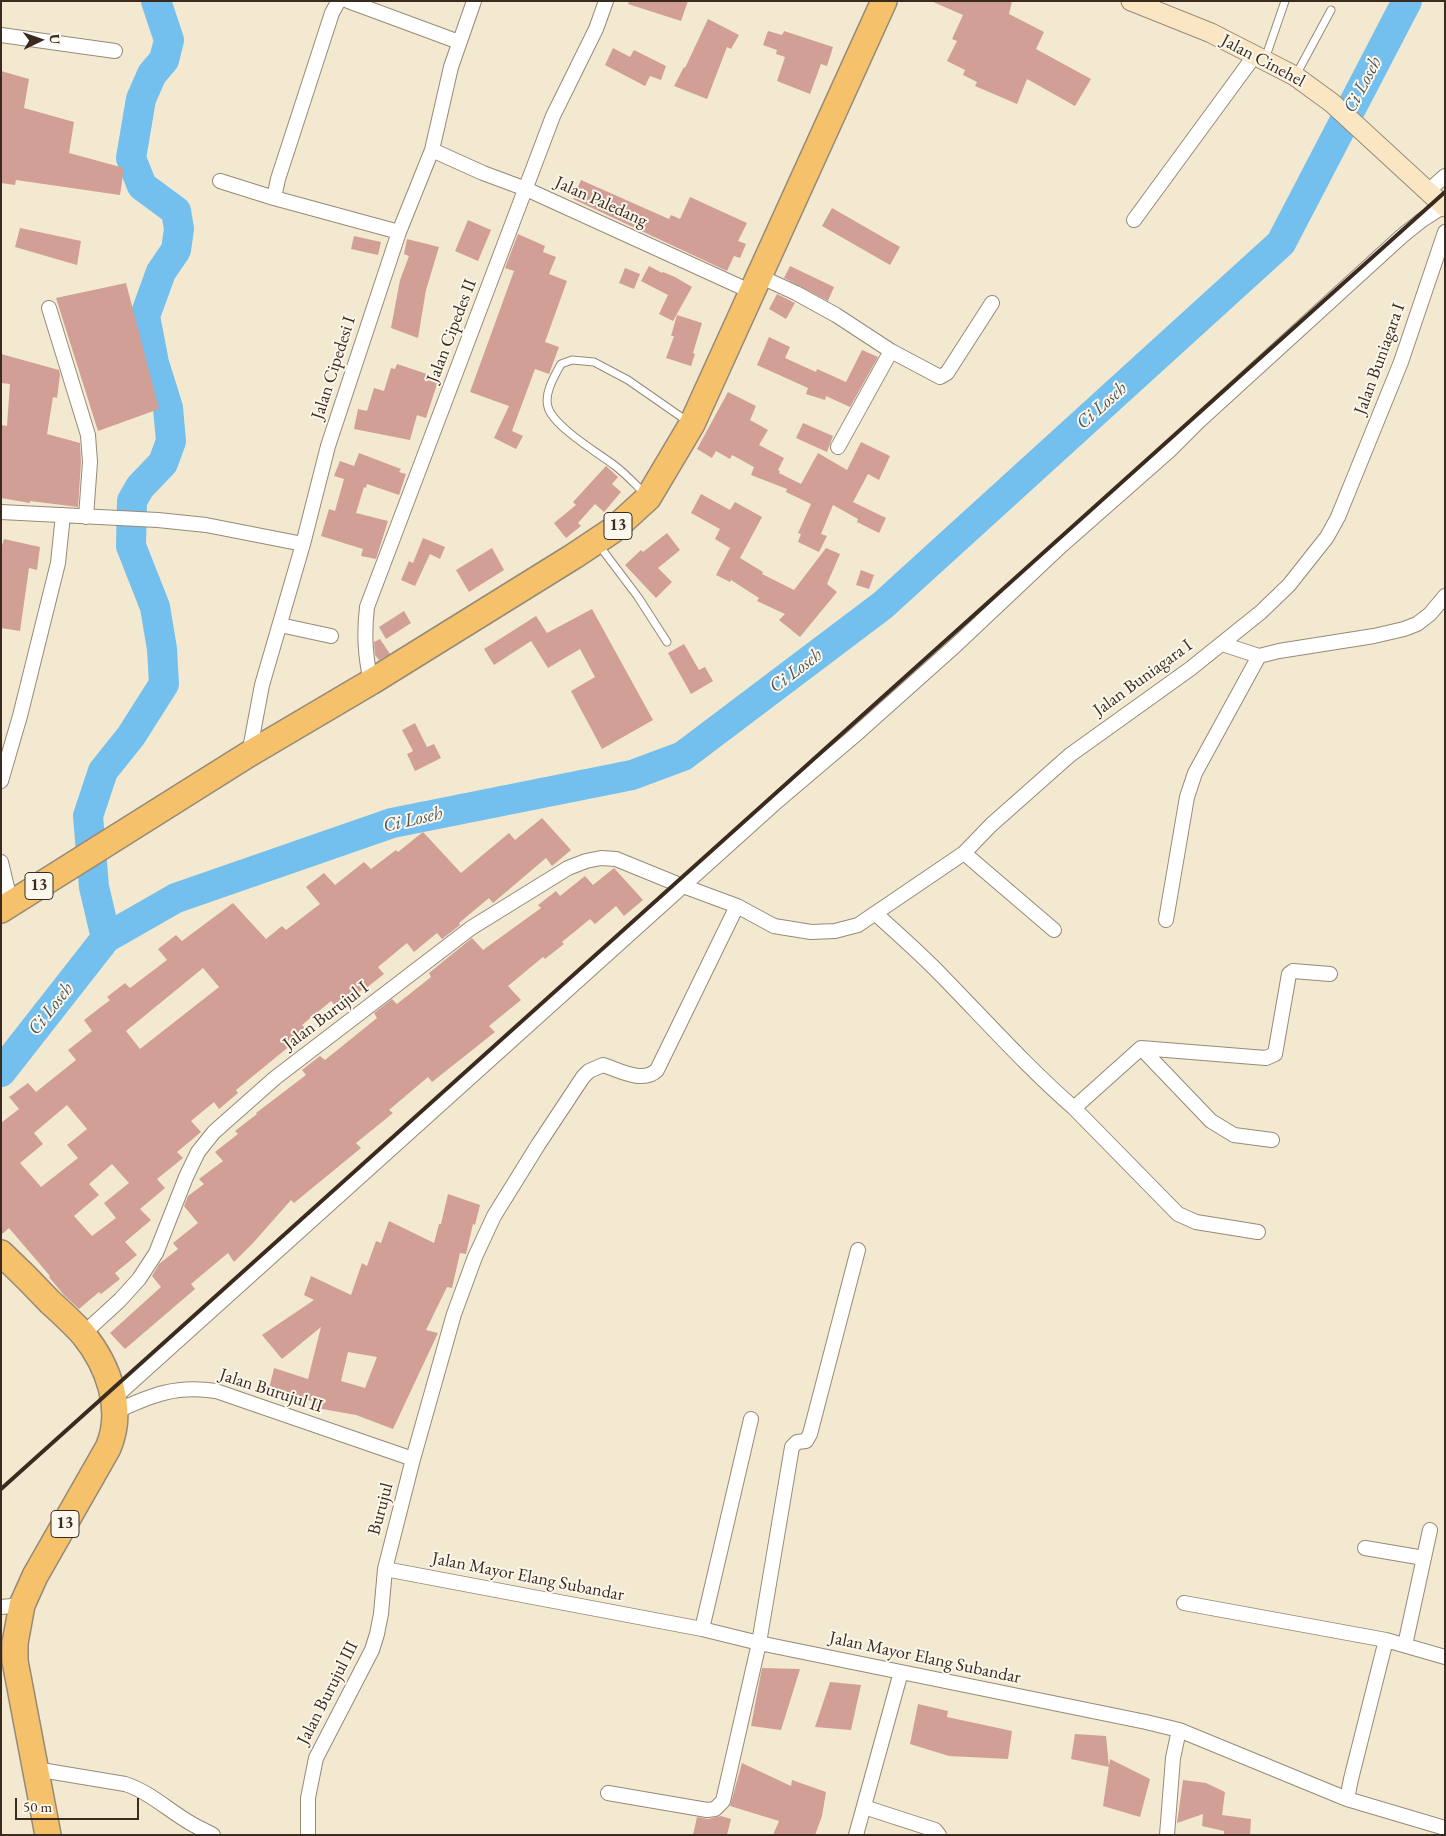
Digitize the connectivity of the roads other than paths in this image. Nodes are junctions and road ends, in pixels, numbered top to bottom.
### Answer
1 (340, 1) edge
2 (348, 1) edge
3 (474, 1) edge
4 (606, 1) edge
5 (884, 1) edge
6 (1284, 1) edge
7 (1143, 4) edge
8 (1332, 10) dead end
9 (1, 35) edge
10 (460, 42) junction
11 (115, 51) dead end
12 (1260, 57) junction
13 (1295, 76) junction
14 (432, 150) junction
15 (1445, 176) edge
16 (220, 181) dead end
17 (526, 189) junction
18 (1428, 191) junction
19 (274, 198) junction
20 (1444, 206) edge
21 (1134, 220) dead end
22 (399, 232) junction
23 (1445, 232) edge
24 (756, 284) junction
25 (992, 302) dead end
26 (49, 308) dead end
27 (891, 351) junction
28 (692, 424) junction
29 (838, 447) dead end
30 (648, 498) junction
31 (1, 512) edge
32 (62, 515) junction
33 (86, 517) junction
34 (596, 542) junction
35 (304, 544) junction
36 (1445, 596) edge
37 (280, 625) junction
38 (331, 636) dead end
39 (667, 642) dead end
40 (1222, 644) junction
41 (1258, 656) junction
42 (370, 682) junction
43 (249, 754) junction
44 (1, 781) edge
45 (964, 853) junction
46 (1, 862) edge
47 (683, 886) junction
48 (737, 906) junction
49 (6, 907) edge
50 (876, 914) junction
51 (1166, 920) dead end
52 (1054, 930) dead end
53 (1330, 974) dead end
54 (1141, 1048) junction
55 (1074, 1108) junction
56 (1272, 1140) dead end
57 (1258, 1232) dead end
58 (858, 1250) dead end
59 (1, 1253) edge
60 (83, 1334) junction
61 (114, 1405) junction
62 (751, 1419) dead end
63 (413, 1459) junction
64 (1430, 1530) dead end
65 (1364, 1548) dead end
66 (1424, 1558) junction
67 (385, 1569) junction
68 (1184, 1603) dead end
69 (11, 1606) edge
70 (702, 1629) junction
71 (1386, 1640) junction
72 (759, 1643) junction
73 (1405, 1645) junction
74 (1445, 1657) edge
75 (901, 1672) junction
76 (1179, 1730) junction
77 (35, 1769) junction
78 (608, 1793) dead end
79 (1348, 1799) junction
80 (864, 1807) junction
81 (1440, 1829) edge
82 (48, 1835) edge
83 (213, 1835) edge
84 (308, 1835) edge
85 (856, 1835) edge
86 (939, 1835) edge
87 (1167, 1835) edge

1 - 19 street
2 - 10 street
3 - 10 street, Jalan Cipedesi I
4 - 17 street, Jalan Cipedes II
5 - 24 highway, 13
6 - 12 lane
7 - 12 street, Jalan Cinehel
8 - 13 lane
9 - 11 street
10 - 14 street, Jalan Cipedesi I
12 - 13 street, Jalan Cinehel
12 - 21 street
13 - 18 street, Jalan Cinehel
14 - 17 street, Jalan Paledang
14 - 22 street, Jalan Cipedesi I
15 - 18 street
16 - 19 street
17 - 24 street, Jalan Paledang
17 - 42 street, Jalan Cipedes II
18 - 20 street, Jalan Cinehel
19 - 22 street
20 - 47 street
22 - 35 street, Jalan Cipedesi I
23 - 40 street, Jalan Buniagara I
24 - 27 street, Jalan Paledang
24 - 28 highway, 13
25 - 27 street, Jalan Paledang
26 - 33 street
27 - 29 street
28 - 30 highway, 13
28 - 30 lane
30 - 34 highway, 13
31 - 32 street
32 - 33 street
32 - 44 street
33 - 35 street
34 - 39 lane
34 - 42 highway, 13
35 - 37 street, Jalan Cipedesi I
36 - 41 street
37 - 38 street
37 - 43 street, Jalan Cipedesi I
40 - 41 street
40 - 45 street, Jalan Buniagara I
41 - 51 street
42 - 43 highway, 13
43 - 49 highway, 13
45 - 50 street, Jalan Buniagara I
45 - 52 street
46 - 49 street
47 - 48 street, Jalan Buniagara I
47 - 60 street, Jalan Burujul I
47 - 61 street
48 - 50 street, Jalan Buniagara I
48 - 63 street, Burujul
50 - 55 street
53 - 54 street
54 - 55 street
54 - 56 street
55 - 57 street
58 - 72 street
59 - 60 highway, 13
60 - 61 highway, 13
61 - 63 street, Jalan Burujul II
61 - 69 highway, 13
62 - 70 street
63 - 67 street, Burujul
64 - 66 street
65 - 66 street
66 - 73 street
67 - 70 street, Jalan Mayor Elang Subandar
67 - 84 street, Jalan Burujul III
68 - 71 street
69 - 77 highway, 13
70 - 72 street, Jalan Mayor Elang Subandar
71 - 73 street
71 - 79 street
72 - 75 street, Jalan Mayor Elang Subandar
72 - 78 street
73 - 74 street
75 - 76 street, Jalan Mayor Elang Subandar
75 - 80 street
76 - 79 street, Jalan Mayor Elang Subandar
76 - 87 street
77 - 82 highway, 13
77 - 83 street
79 - 81 street, Jalan Mayor Elang Subandar
80 - 85 street
80 - 86 street

